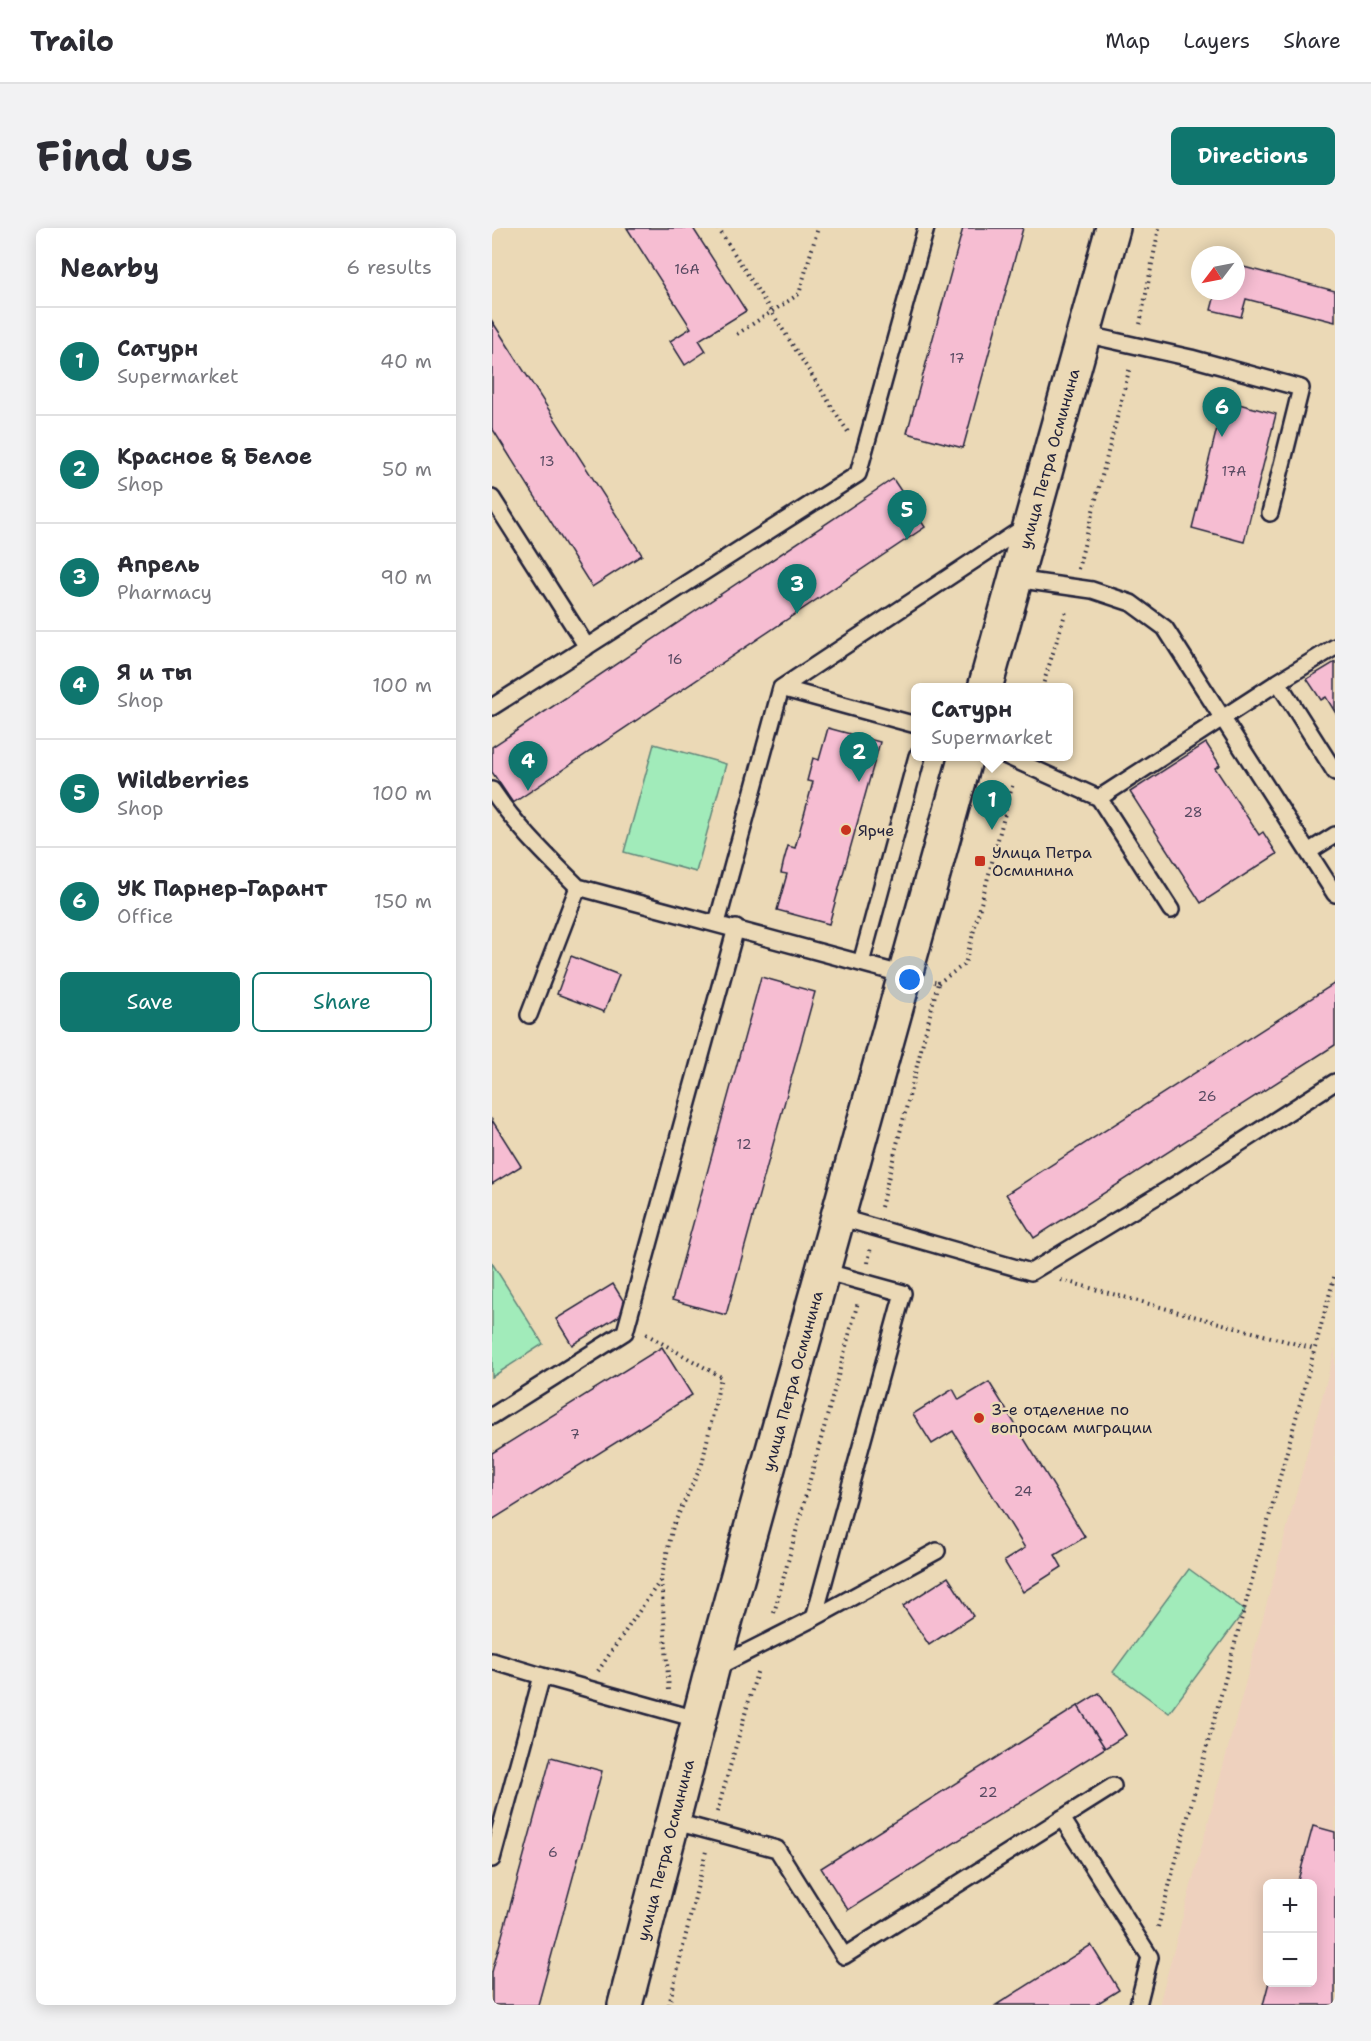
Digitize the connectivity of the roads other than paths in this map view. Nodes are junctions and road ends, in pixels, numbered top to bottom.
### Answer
1 (926, 228) edge
2 (1113, 228) edge
3 (1084, 334) junction
4 (492, 498) edge
5 (1270, 513) dead end
6 (1031, 522) junction
7 (1015, 579) junction
8 (587, 647) junction
9 (1335, 647) edge
10 (1278, 682) junction
11 (986, 683) edge
12 (782, 688) junction
13 (492, 707) edge
14 (1222, 718) junction
15 (911, 724) edge
16 (916, 761) edge
17 (965, 761) edge
18 (1016, 761) edge
19 (1335, 772) edge
20 (492, 790) edge
21 (1099, 798) junction
22 (1335, 835) edge
23 (1308, 852) junction
24 (578, 887) junction
25 (1335, 894) edge
26 (1171, 910) dead end
27 (717, 923) junction
28 (736, 928) junction
29 (861, 963) junction
30 (905, 975) junction
31 (529, 1015) dead end
32 (1335, 1082) edge
33 (838, 1217) junction
34 (823, 1271) junction
35 (492, 1416) edge
36 (937, 1551) dead end
37 (814, 1618) junction
38 (492, 1661) edge
39 (712, 1669) junction
40 (542, 1676) junction
41 (685, 1716) junction
42 (1113, 1786) dead end
43 (1062, 1818) junction
44 (672, 1821) junction
45 (492, 1859) edge
46 (625, 2005) edge
47 (1138, 2005) edge

1 - 8 lane
2 - 3 main road, улица Петра Осминина
3 - 5 lane
3 - 6 main road, улица Петра Осминина
4 - 8 lane
6 - 7 main road, улица Петра Осминина
6 - 12 lane
7 - 11 main road, улица Петра Осминина
7 - 14 lane
8 - 13 lane
9 - 10 lane
10 - 14 lane
10 - 19 lane
12 - 15 lane
12 - 27 lane
14 - 21 lane
14 - 23 lane
16 - 29 lane
17 - 30 main road, улица Петра Осминина
18 - 21 lane
20 - 24 lane
21 - 26 lane
22 - 23 lane
23 - 25 lane
24 - 27 lane
24 - 31 lane
27 - 28 lane
28 - 29 lane
28 - 35 lane
29 - 30 lane
30 - 33 main road, улица Петра Осминина
32 - 33 lane
33 - 34 main road, улица Петра Осминина
34 - 37 lane
34 - 39 main road, улица Петра Осминина
36 - 37 lane
37 - 39 lane
38 - 40 lane
39 - 41 main road, улица Петра Осминина
40 - 41 lane
40 - 45 lane
41 - 44 main road, улица Петра Осминина
42 - 43 lane
43 - 44 lane
43 - 47 lane
44 - 46 main road, улица Петра Осминина

